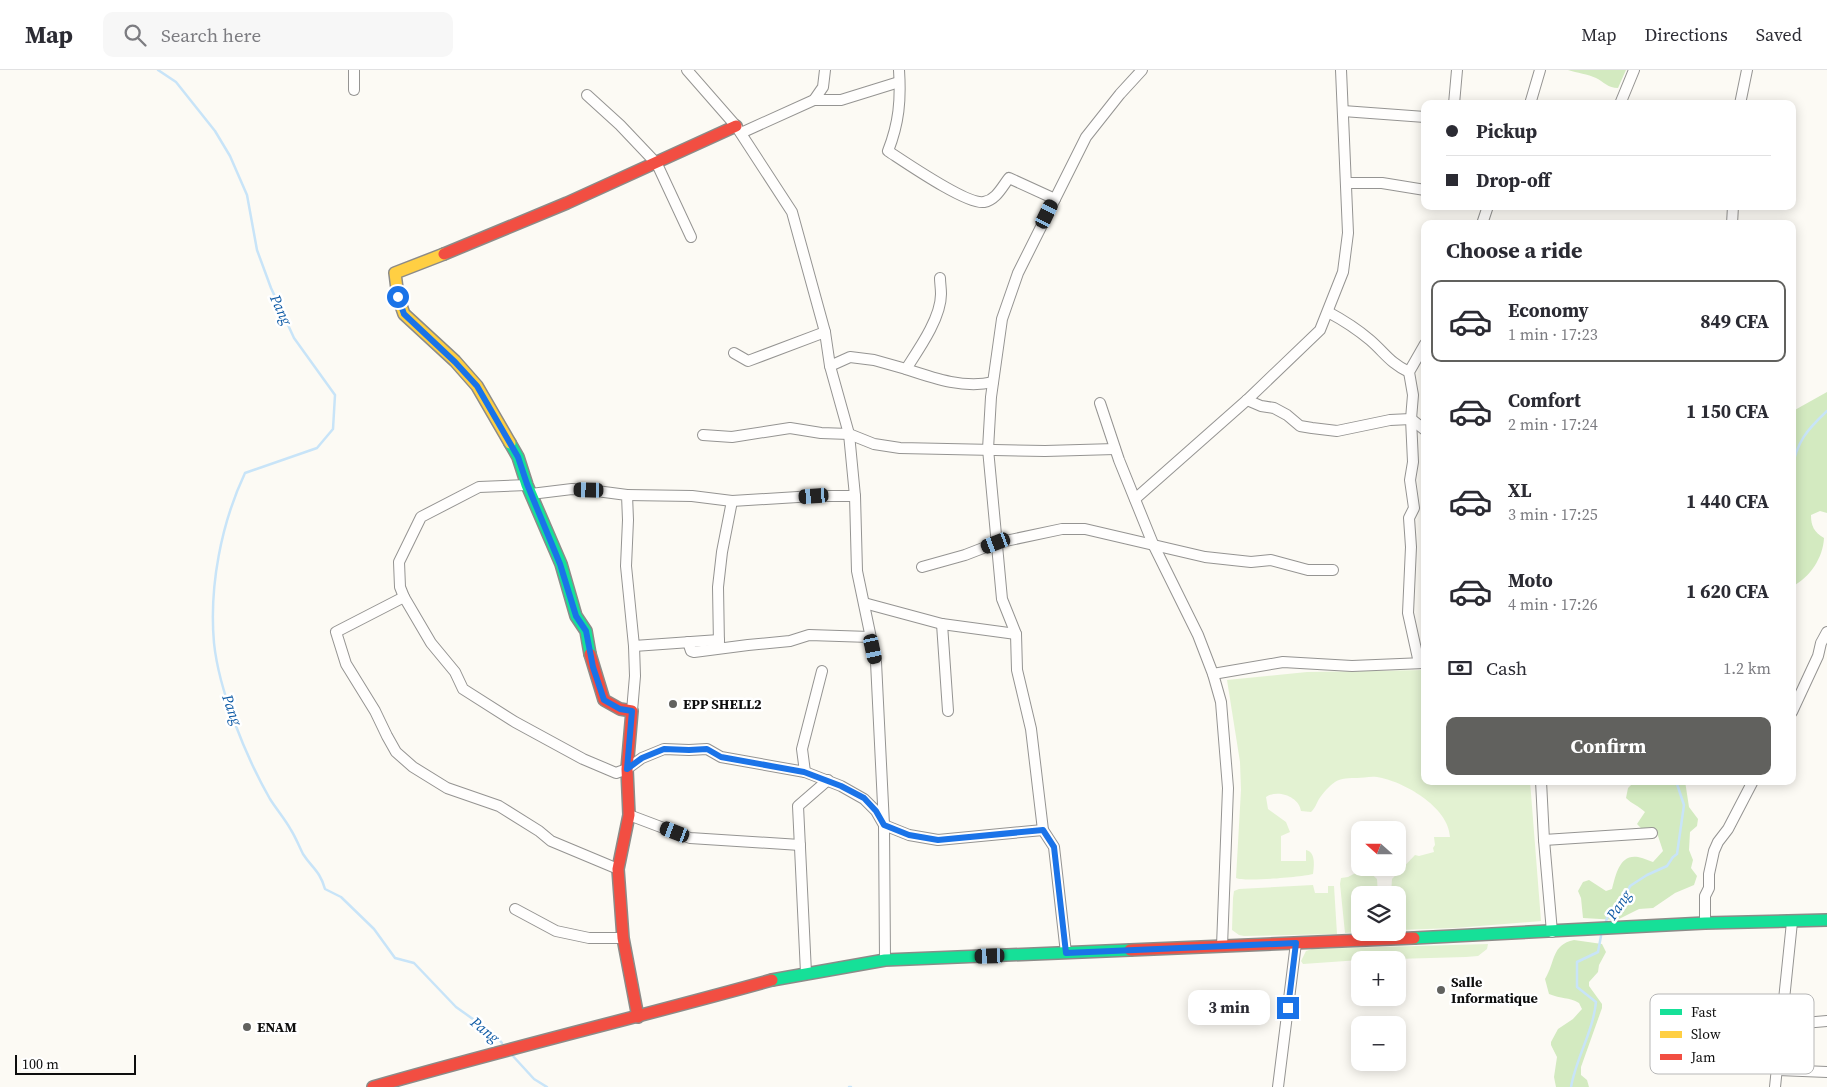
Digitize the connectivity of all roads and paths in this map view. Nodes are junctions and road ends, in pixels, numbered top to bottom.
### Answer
1 (354, 70) edge
2 (687, 70) edge
3 (826, 70) edge
4 (899, 70) edge
5 (1142, 70) edge
6 (1341, 70) edge
7 (1457, 70) edge
8 (1540, 70) edge
9 (1634, 70) edge
10 (1746, 70) edge
11 (900, 82) junction
12 (354, 90) dead end
13 (586, 95) dead end
14 (814, 100) junction
15 (1454, 100) edge
16 (1531, 100) edge
17 (1622, 100) edge
18 (1741, 100) edge
19 (1343, 111) junction
20 (1421, 117) edge
21 (738, 130) junction
22 (657, 164) junction
23 (1346, 183) junction
24 (1421, 189) edge
25 (1055, 199) junction
26 (691, 237) dead end
27 (940, 278) dead end
28 (1328, 312) junction
29 (825, 332) junction
30 (1421, 351) edge
31 (734, 353) dead end
32 (830, 366) junction
33 (906, 369) junction
34 (1409, 372) junction
35 (993, 382) junction
36 (1247, 400) junction
37 (1100, 403) dead end
38 (1411, 419) junction
39 (1421, 427) edge
40 (849, 434) junction
41 (703, 435) dead end
42 (988, 449) junction
43 (1116, 449) junction
44 (529, 489) junction
45 (627, 495) junction
46 (855, 496) junction
47 (1135, 499) junction
48 (732, 500) junction
49 (996, 543) junction
50 (1152, 544) junction
51 (922, 567) dead end
52 (1333, 570) dead end
53 (404, 597) junction
54 (864, 603) junction
55 (942, 624) junction
56 (1827, 632) edge
57 (1016, 634) junction
58 (870, 636) junction
59 (719, 644) junction
60 (634, 646) junction
61 (1421, 659) edge
62 (1421, 663) edge
63 (822, 670) dead end
64 (1213, 674) junction
65 (1796, 703) edge
66 (632, 711) junction
67 (948, 711) dead end
68 (627, 769) junction
69 (804, 772) junction
70 (828, 780) junction
71 (1541, 785) edge
72 (1751, 785) edge
73 (629, 815) junction
74 (884, 825) junction
75 (1043, 830) junction
76 (1652, 832) dead end
77 (1544, 840) junction
78 (800, 845) junction
79 (618, 869) junction
80 (515, 908) dead end
81 (1827, 920) edge
82 (1792, 922) junction
83 (1705, 923) junction
84 (1552, 932) junction
85 (623, 938) junction
86 (1296, 943) junction
87 (1222, 946) junction
88 (1066, 953) junction
89 (885, 960) junction
90 (806, 973) junction
91 (1784, 994) edge
92 (638, 1017) junction
93 (1827, 1022) edge
94 (1814, 1023) edge
95 (1814, 1071) edge
96 (1827, 1072) edge
97 (1776, 1074) edge
98 (373, 1087) edge
99 (1278, 1087) edge
100 (1775, 1087) edge

1 - 12 street
2 - 21 street
3 - 14 street
4 - 11 street
5 - 25 street
6 - 19 street
7 - 15 street
8 - 16 street
9 - 17 street
10 - 18 street
11 - 14 street
11 - 25 street
13 - 22 street
14 - 21 street
19 - 20 street
19 - 23 street
21 - 22 main road
21 - 29 street
22 - 26 street
22 - 44 main road
23 - 24 street
23 - 28 street
25 - 35 street
27 - 33 street
28 - 34 street
28 - 36 street
29 - 31 street
29 - 32 street
30 - 34 street
32 - 33 street
32 - 40 street
33 - 35 street
34 - 38 street
35 - 42 street
36 - 38 street
36 - 47 street
37 - 43 street
38 - 39 street
38 - 61 street
40 - 41 street
40 - 42 street
40 - 46 street
42 - 43 street
42 - 49 street
43 - 47 street
44 - 45 street
44 - 53 street
44 - 66 main road
45 - 48 street
45 - 60 street
46 - 48 street
46 - 54 street
47 - 50 street
48 - 59 street
49 - 50 street
49 - 51 street
49 - 57 street
50 - 52 street
50 - 64 street
53 - 68 street
53 - 79 street
54 - 55 street
54 - 58 street
55 - 57 street
55 - 67 street
56 - 65 street
57 - 75 street
58 - 59 street
58 - 74 street
59 - 60 street
60 - 66 street
62 - 64 street
63 - 69 street
64 - 87 street
66 - 68 main road
68 - 69 street
68 - 73 main road
69 - 70 street
70 - 74 street
70 - 78 street
71 - 77 street
72 - 83 street
73 - 78 street
73 - 79 main road
74 - 75 street
74 - 89 street
75 - 88 street
76 - 77 street
77 - 84 street
78 - 90 street
79 - 85 main road
80 - 85 street
81 - 82 main road
82 - 83 main road
82 - 91 street
83 - 84 main road
84 - 86 main road
85 - 92 main road
86 - 87 main road
86 - 99 street
87 - 88 main road
88 - 89 main road
89 - 90 main road
90 - 92 main road
92 - 98 main road
93 - 94 street
95 - 96 street
97 - 100 street

